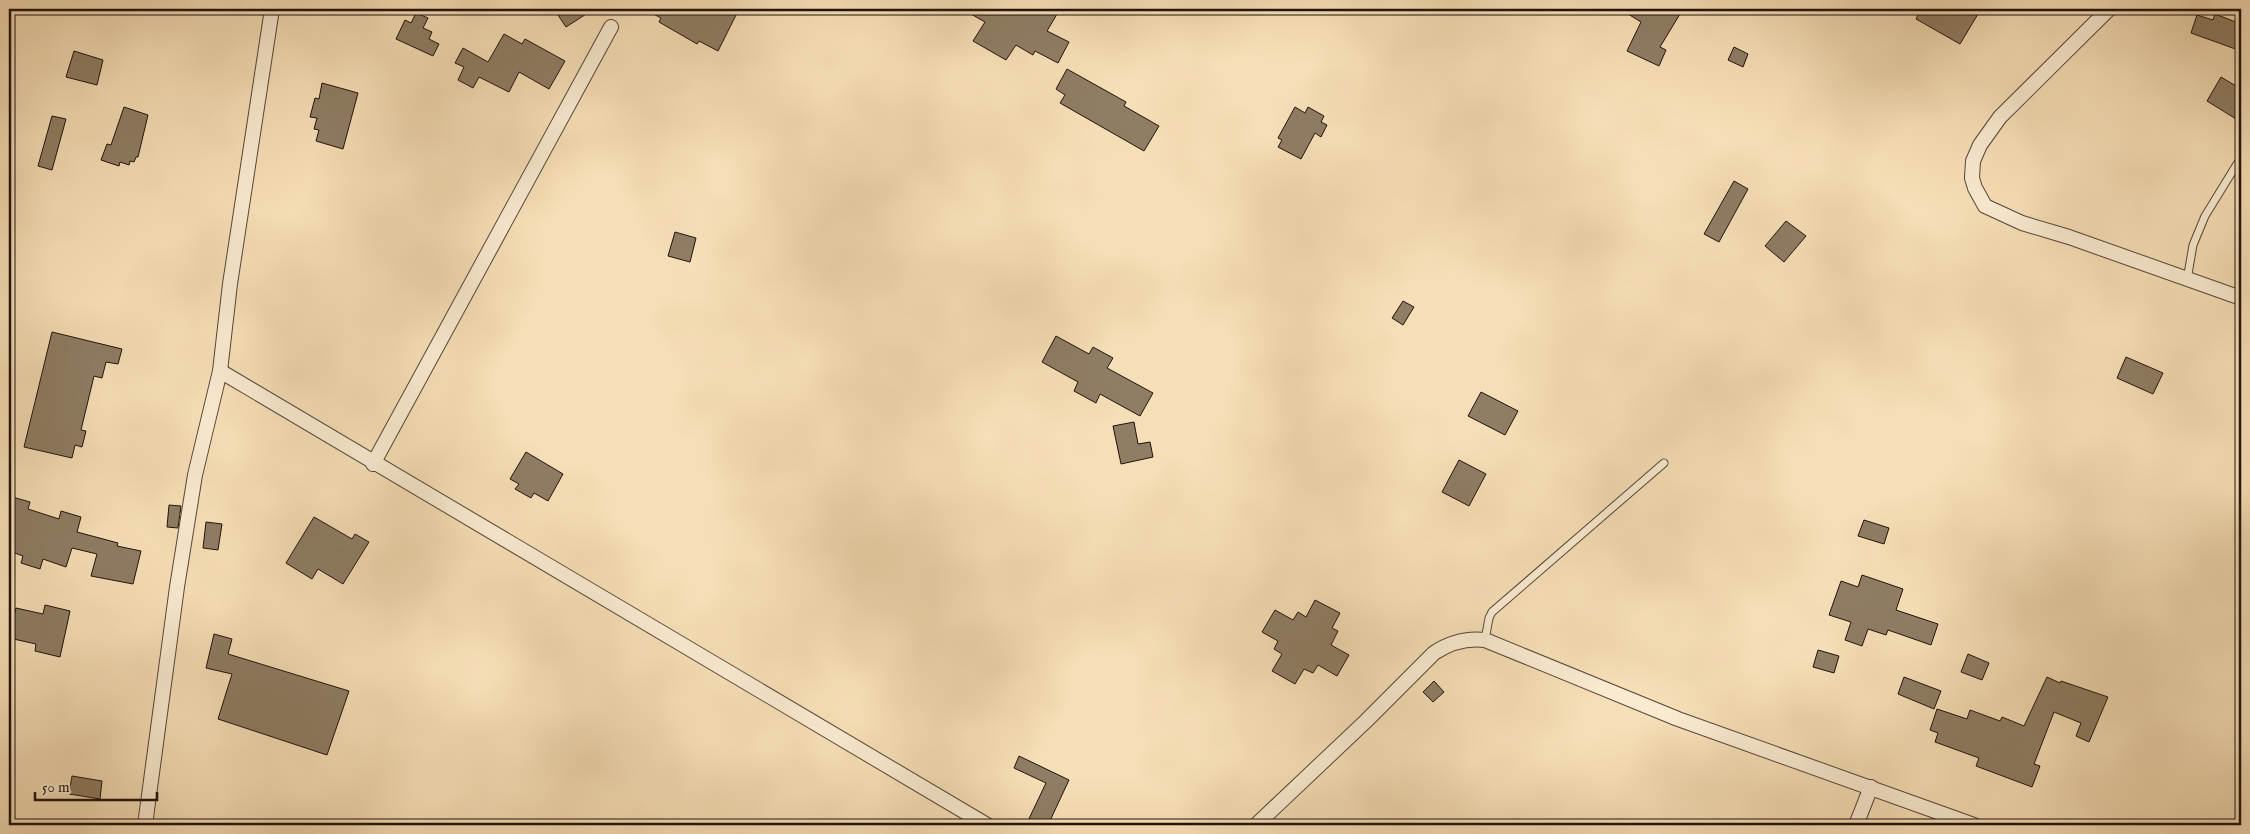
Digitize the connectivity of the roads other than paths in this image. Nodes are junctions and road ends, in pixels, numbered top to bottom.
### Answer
1 (272, 9) edge
2 (2109, 9) edge
3 (611, 27) dead end
4 (2237, 164) dead end
5 (2187, 280) junction
6 (2241, 298) edge
7 (220, 371) junction
8 (1664, 463) dead end
9 (373, 464) junction
10 (1485, 640) junction
11 (1871, 787) junction
12 (145, 825) edge
13 (987, 825) edge
14 (1256, 825) edge
15 (1856, 825) edge
16 (1974, 825) edge

1 - 7 street
2 - 5 street
3 - 9 street
4 - 5 lane
5 - 6 street
7 - 9 street
7 - 12 street
8 - 10 lane
9 - 13 street
10 - 11 street
10 - 14 street
11 - 15 street
11 - 16 street

